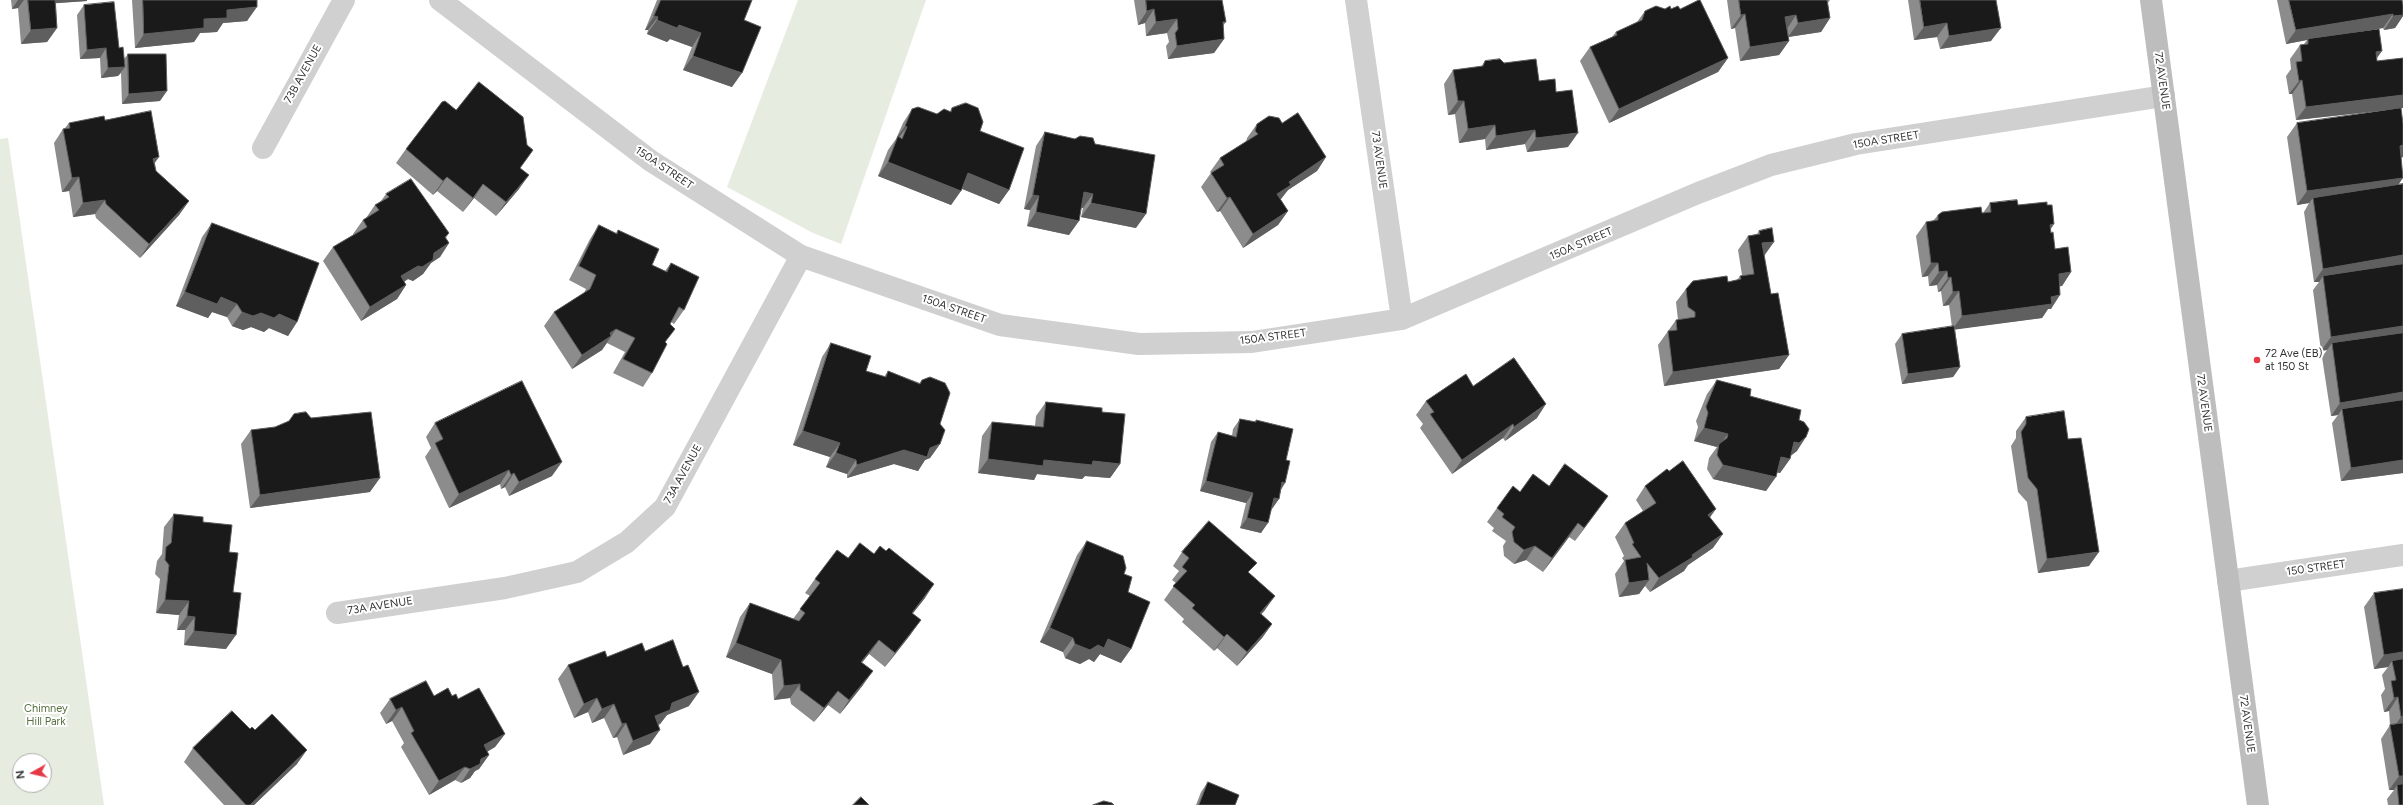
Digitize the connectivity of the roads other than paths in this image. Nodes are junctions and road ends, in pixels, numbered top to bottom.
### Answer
1 (344, 0) edge
2 (440, 0) edge
3 (1356, 0) edge
4 (2151, 0) edge
5 (2164, 96) junction
6 (263, 148) dead end
7 (801, 256) junction
8 (1402, 319) junction
9 (2403, 555) edge
10 (2228, 580) junction
11 (337, 613) dead end
12 (2258, 805) edge

1 - 6 street, 73B AVENUE
2 - 7 street, 150A STREET
3 - 8 street, 73 AVENUE
4 - 5 main road, 72 AVENUE
5 - 8 street, 150A STREET
5 - 10 main road, 72 AVENUE
7 - 8 street, 150A STREET
7 - 11 street, 73A AVENUE
9 - 10 street, 150 STREET
10 - 12 main road, 72 AVENUE

